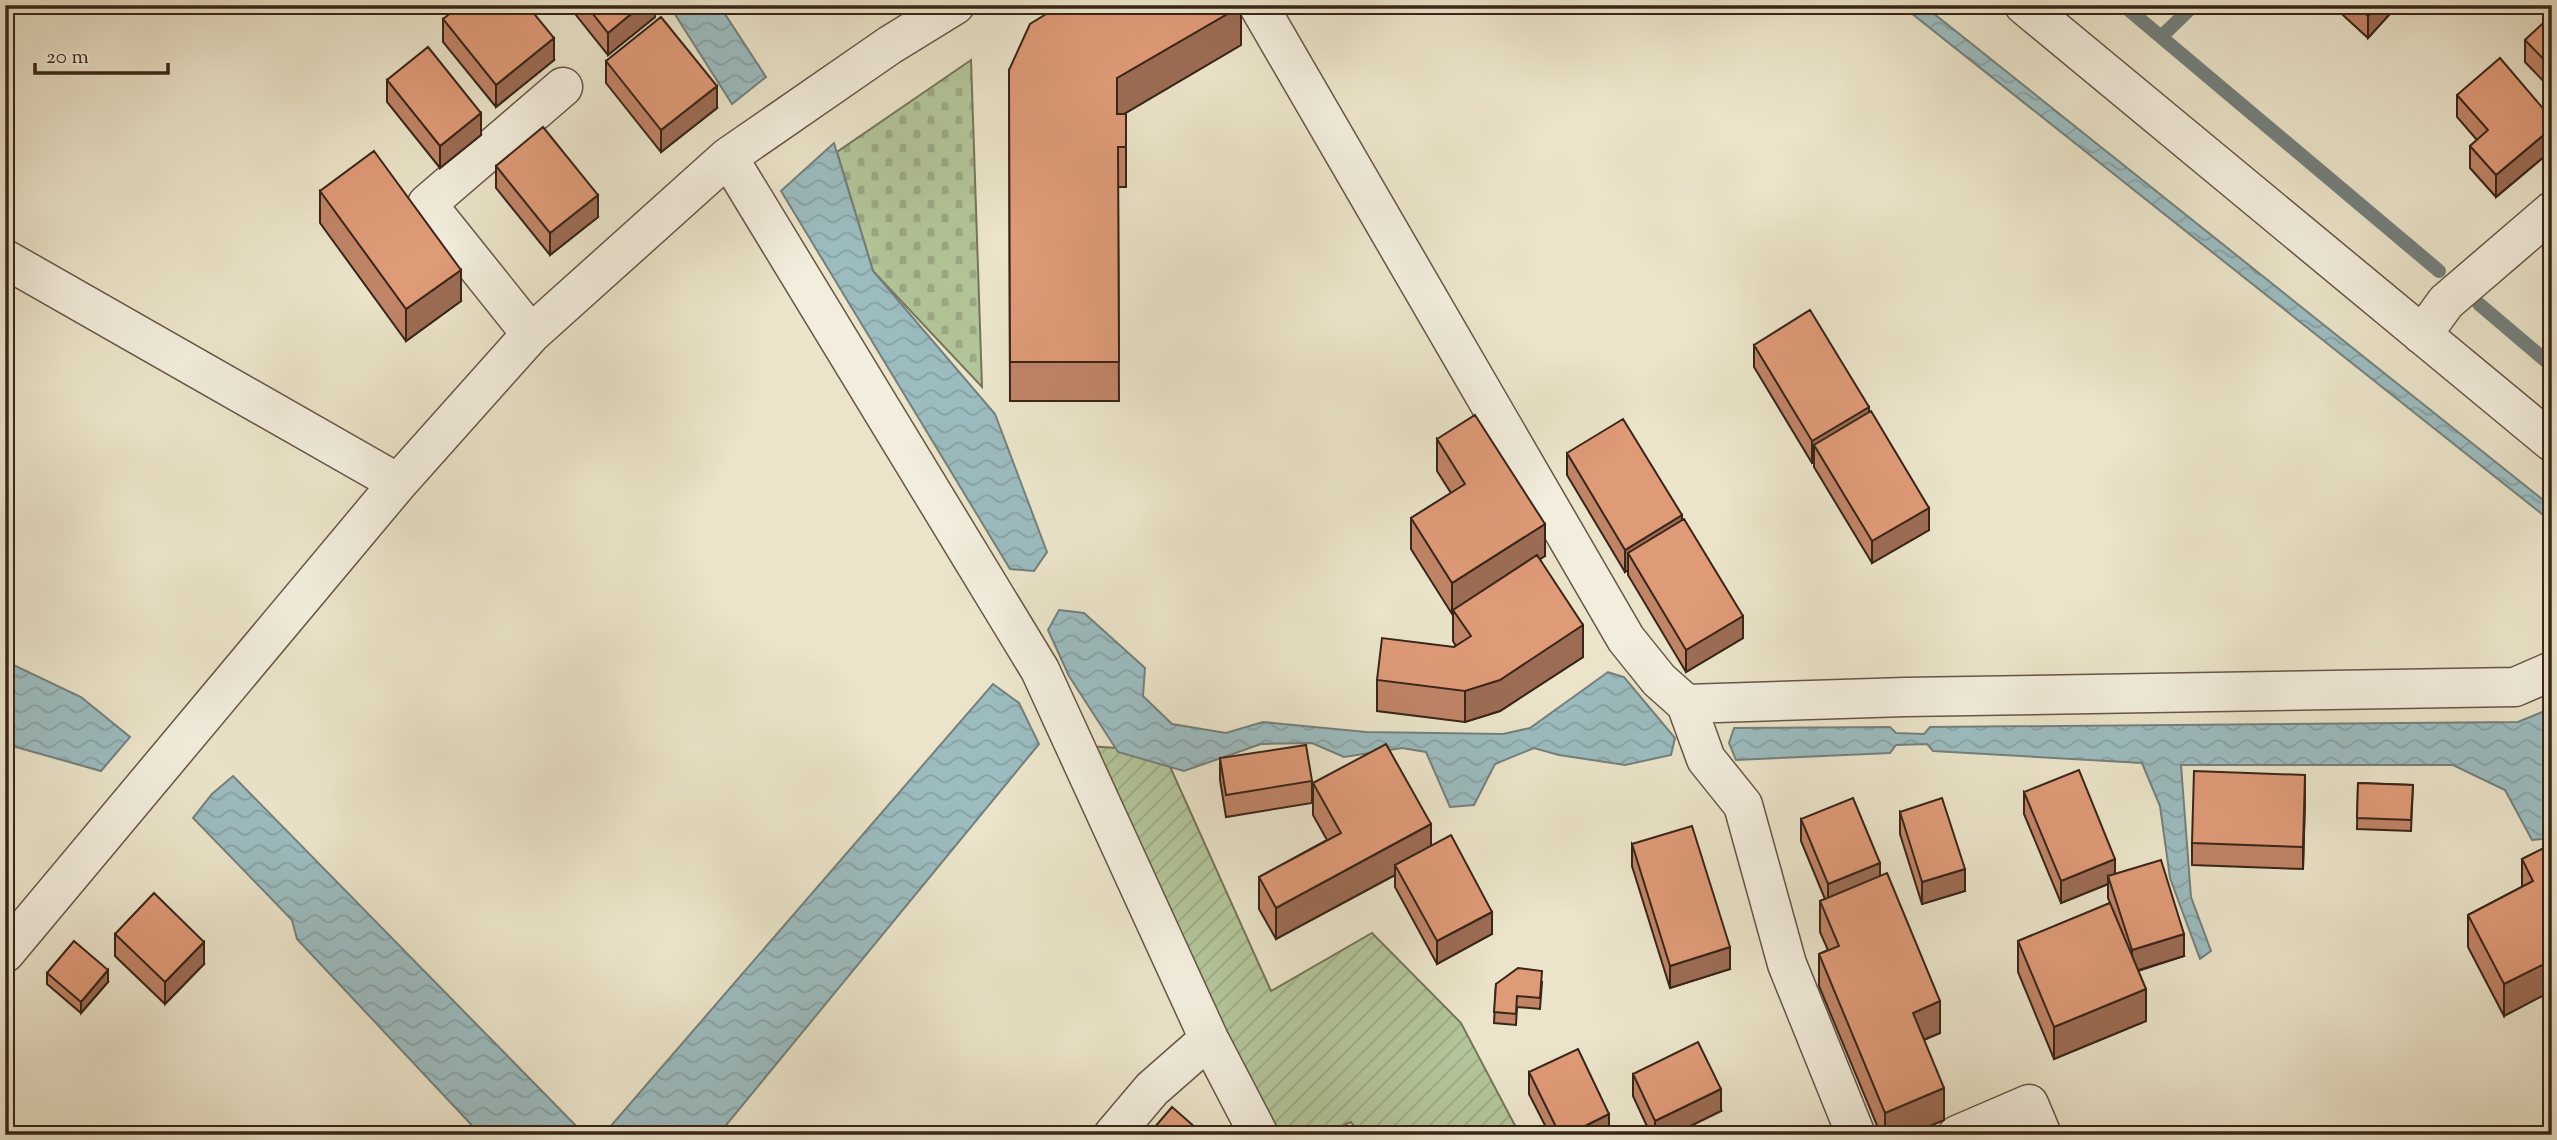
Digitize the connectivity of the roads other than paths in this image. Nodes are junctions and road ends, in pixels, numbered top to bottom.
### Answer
1 (955, 5) edge
2 (1258, 5) edge
3 (2024, 5) edge
4 (563, 87) dead end
5 (728, 157) junction
6 (2552, 211) edge
7 (5, 258) edge
8 (531, 334) junction
9 (2422, 335) junction
10 (2552, 442) edge
11 (398, 483) junction
12 (2552, 671) edge
13 (1686, 704) junction
14 (5, 953) edge
15 (1209, 1039) junction
16 (1113, 1135) edge
17 (1259, 1135) edge
18 (1856, 1135) edge
19 (1957, 1135) edge
20 (2042, 1135) edge

1 - 5 street
2 - 13 street
3 - 9 street
4 - 8 street
5 - 8 street
5 - 15 street
6 - 9 street
7 - 11 street
8 - 11 street
9 - 10 street
11 - 14 street
12 - 13 street
13 - 18 street
15 - 16 street
15 - 17 street
19 - 20 street

